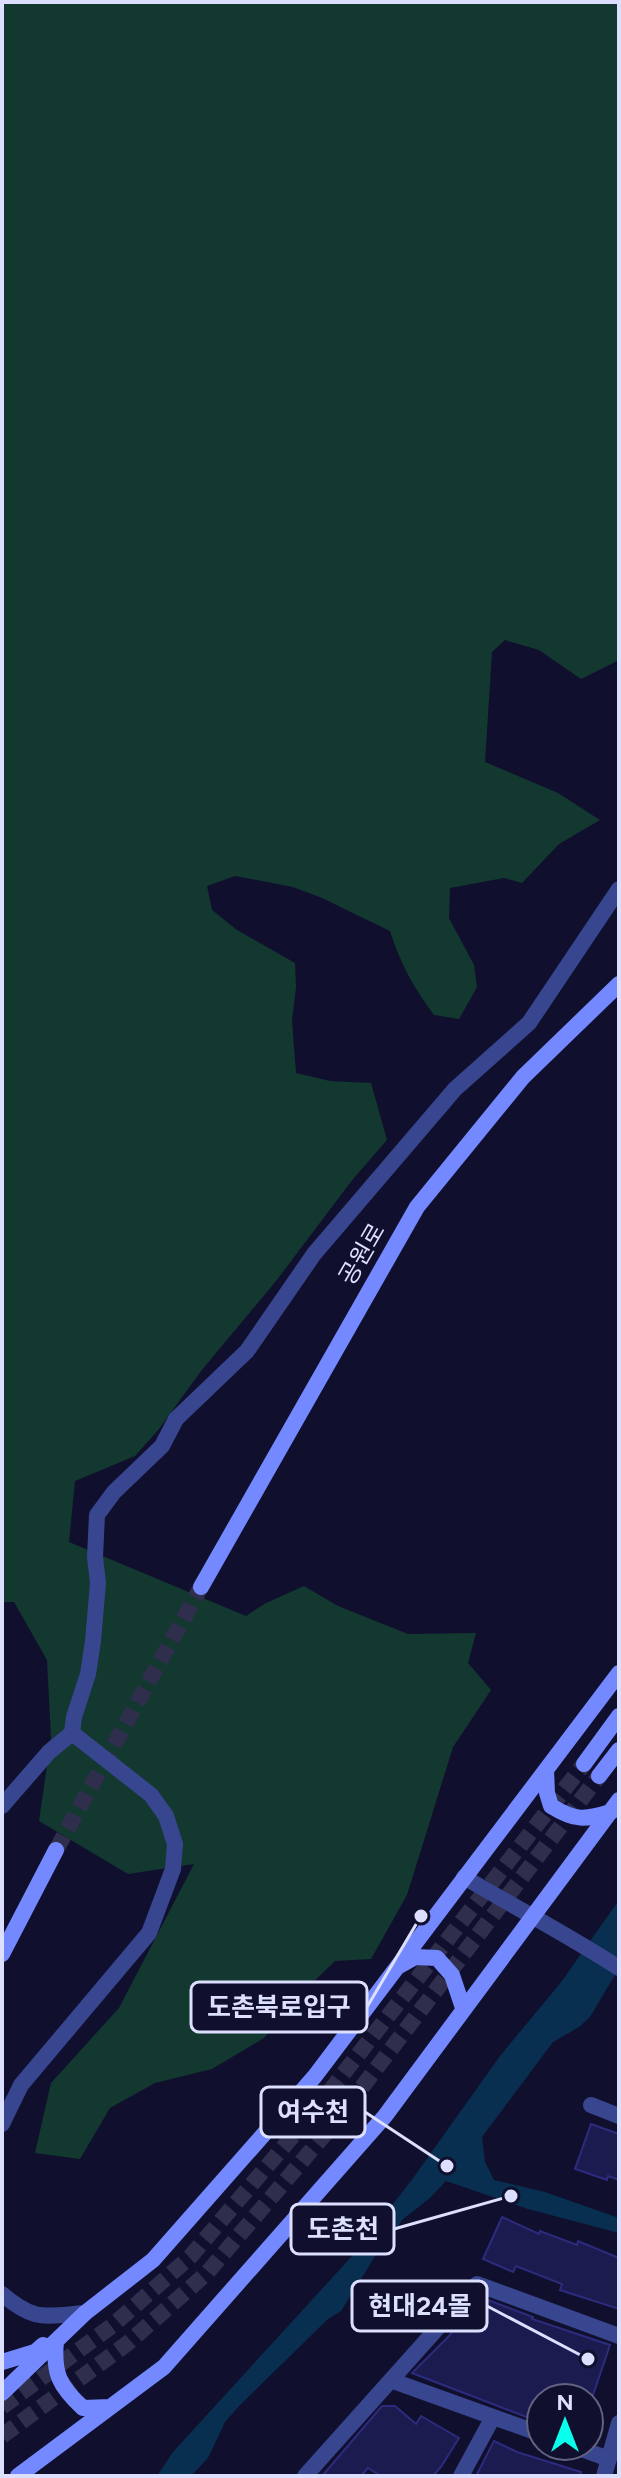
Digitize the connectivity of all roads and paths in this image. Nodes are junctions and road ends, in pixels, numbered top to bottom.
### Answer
1 (619, 889) edge
2 (619, 984) edge
3 (201, 1587) tunnel mouth
4 (619, 1673) edge
5 (619, 1716) edge
6 (72, 1733) junction
7 (619, 1750) edge
8 (584, 1764) tunnel mouth
9 (546, 1770) junction
10 (599, 1776) tunnel mouth
11 (2, 1806) edge
12 (615, 1806) edge
13 (56, 1850) tunnel mouth
14 (464, 1877) junction
15 (532, 1917) junction
16 (2, 1954) edge
17 (619, 1968) edge
18 (395, 1969) junction
19 (463, 2008) junction
20 (591, 2105) dead end
21 (619, 2116) edge
22 (2, 2124) edge
23 (2, 2294) edge
24 (85, 2313) junction
25 (619, 2336) edge
26 (56, 2341) junction
27 (2, 2362) edge
28 (393, 2381) junction
29 (2, 2393) edge
30 (110, 2407) junction
31 (493, 2417) junction
32 (619, 2423) edge
33 (525, 2428) edge
34 (605, 2458) edge
35 (609, 2459) junction
36 (18, 2476) edge
37 (305, 2476) edge
38 (461, 2476) edge
39 (604, 2476) edge

1 - 6 street
2 - 3 main road, 공원로
4 - 9 main road
5 - 8 main road
6 - 11 street
6 - 22 street
7 - 10 main road
9 - 12 main road
9 - 14 main road
12 - 15 main road
13 - 16 main road
14 - 15 street
14 - 18 main road
15 - 17 street
15 - 19 main road
18 - 19 main road
18 - 24 main road
19 - 30 main road
20 - 21 street
23 - 24 street
24 - 26 main road
24 - 27 main road
25 - 28 street
26 - 29 main road
26 - 30 main road
28 - 31 street
28 - 37 street
30 - 36 main road
31 - 33 street
31 - 38 street
32 - 35 street
34 - 35 street
35 - 39 street

